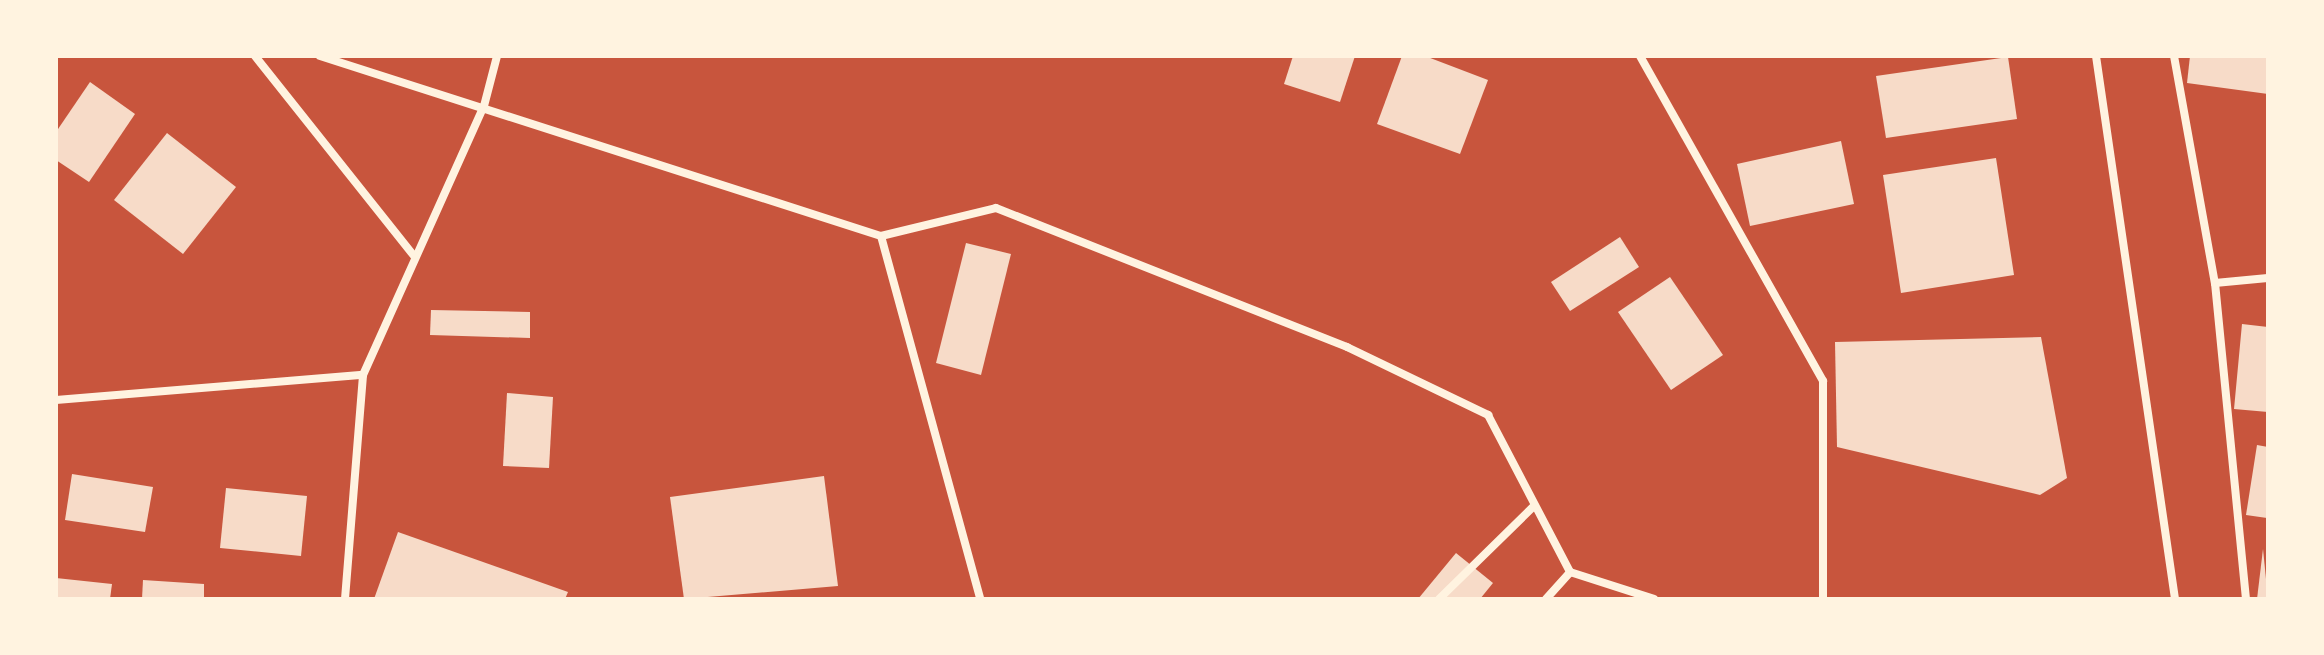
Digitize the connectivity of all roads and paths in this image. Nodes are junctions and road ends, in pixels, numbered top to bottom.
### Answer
1 (255, 56) edge
2 (320, 56) edge
3 (497, 56) edge
4 (1640, 56) edge
5 (2096, 56) edge
6 (2174, 56) edge
7 (484, 106) junction
8 (881, 236) junction
9 (415, 257) junction
10 (2268, 278) edge
11 (2215, 283) junction
12 (363, 375) junction
13 (56, 400) edge
14 (1533, 507) junction
15 (1570, 572) junction
16 (345, 599) edge
17 (980, 599) edge
18 (1439, 599) edge
19 (1546, 599) edge
20 (1654, 599) edge
21 (1823, 599) edge
22 (2175, 599) edge
23 (2246, 599) edge

1 - 9 street
2 - 7 street
3 - 7 street
4 - 21 street
5 - 22 street
6 - 11 street
7 - 8 street
7 - 9 street
8 - 14 street
8 - 17 street
9 - 12 street
10 - 11 street
11 - 23 street
12 - 13 street
12 - 16 street
14 - 15 street
14 - 18 street
15 - 19 street
15 - 20 street

